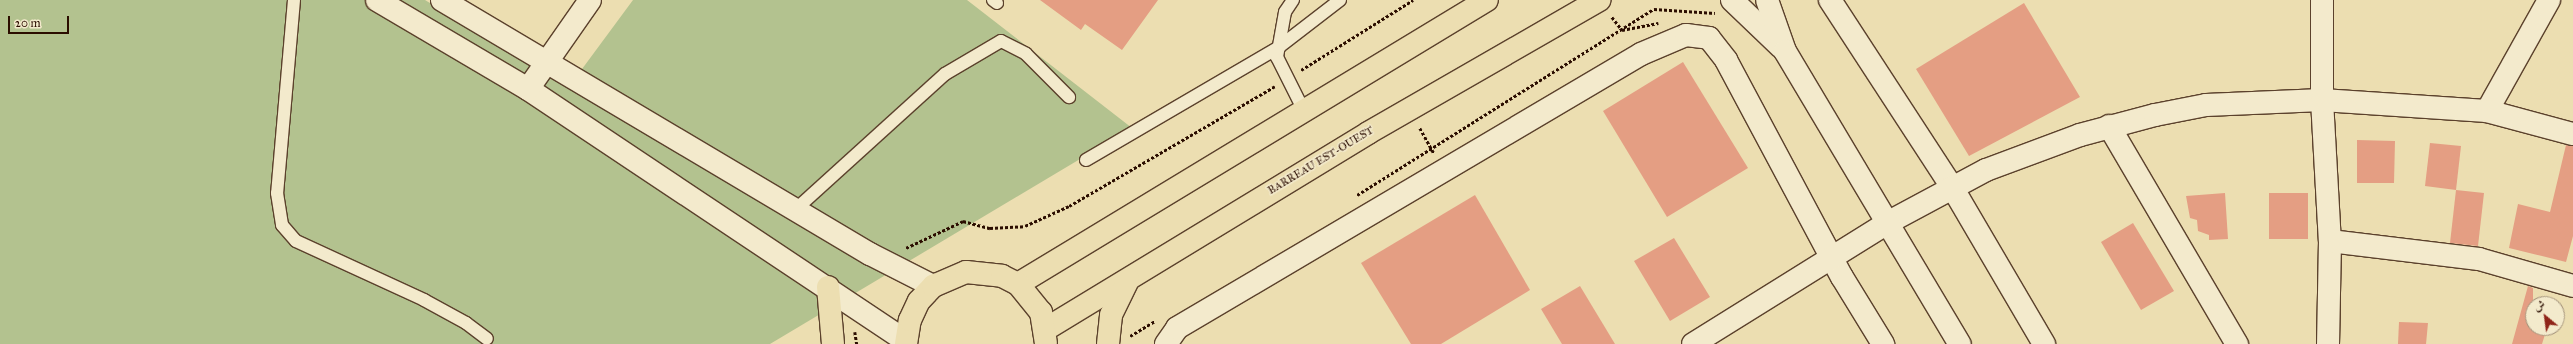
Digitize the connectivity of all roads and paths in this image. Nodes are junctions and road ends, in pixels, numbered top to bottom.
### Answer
1 (294, 0) edge
2 (377, 0) edge
3 (442, 0) edge
4 (590, 0) edge
5 (1293, 0) edge
6 (1340, 0) edge
7 (1414, 0) edge
8 (1458, 0) edge
9 (1487, 0) edge
10 (1599, 0) edge
11 (1732, 0) edge
12 (1767, 0) edge
13 (1830, 0) edge
14 (2322, 0) edge
15 (2549, 0) edge
16 (1665, 23) dead end
17 (1429, 36) junction
18 (1279, 47) junction
19 (1784, 51) junction
20 (546, 61) junction
21 (1288, 78) junction
22 (528, 89) junction
23 (1069, 97) dead end
24 (2322, 100) junction
25 (1409, 108) junction
26 (1304, 111) junction
27 (2487, 111) junction
28 (2109, 126) junction
29 (2573, 134) edge
30 (1086, 160) dead end
31 (1444, 171) junction
32 (1952, 187) junction
33 (795, 210) junction
34 (1889, 222) junction
35 (2330, 241) junction
36 (1832, 258) junction
37 (886, 262) junction
38 (1128, 279) junction
39 (1018, 284) junction
40 (934, 286) junction
41 (2573, 286) edge
42 (828, 287) junction
43 (855, 330) dead end
44 (1049, 338) edge
45 (487, 339) dead end
46 (906, 343) edge
47 (834, 344) edge
48 (857, 344) edge
49 (1108, 344) edge
50 (1166, 344) edge
51 (1693, 344) edge
52 (1883, 344) edge
53 (1960, 344) edge
54 (2044, 344) edge
55 (2237, 344) edge
56 (2328, 344) edge

1 - 45 lane
2 - 22 street
3 - 20 street
4 - 20 street
5 - 18 lane
6 - 18 lane
7 - 21 path
8 - 17 main road
9 - 17 main road
10 - 16 path
10 - 25 main road, BARREAU EST-OUEST
11 - 19 street
12 - 19 street
13 - 32 street
14 - 24 street
15 - 27 street
17 - 26 main road
18 - 21 lane
18 - 30 lane
19 - 34 street
20 - 22 street
20 - 33 street
21 - 26 lane
21 - 37 path
22 - 42 street
23 - 33 lane
24 - 27 street
24 - 28 street
24 - 35 street
25 - 31 path
25 - 38 main road, BARREAU EST-OUEST
26 - 39 main road
27 - 29 street
28 - 32 street
28 - 55 street
31 - 36 street
31 - 50 street
32 - 34 street
32 - 54 street
33 - 37 street
34 - 36 street
34 - 53 street
35 - 41 street
35 - 56 street
36 - 51 street
36 - 52 street
37 - 40 street
38 - 44 main road, BARREAU EST-OUEST
38 - 49 main road
39 - 40 main road
39 - 44 main road
40 - 46 main road
42 - 46 street
42 - 47 main road
43 - 48 path

